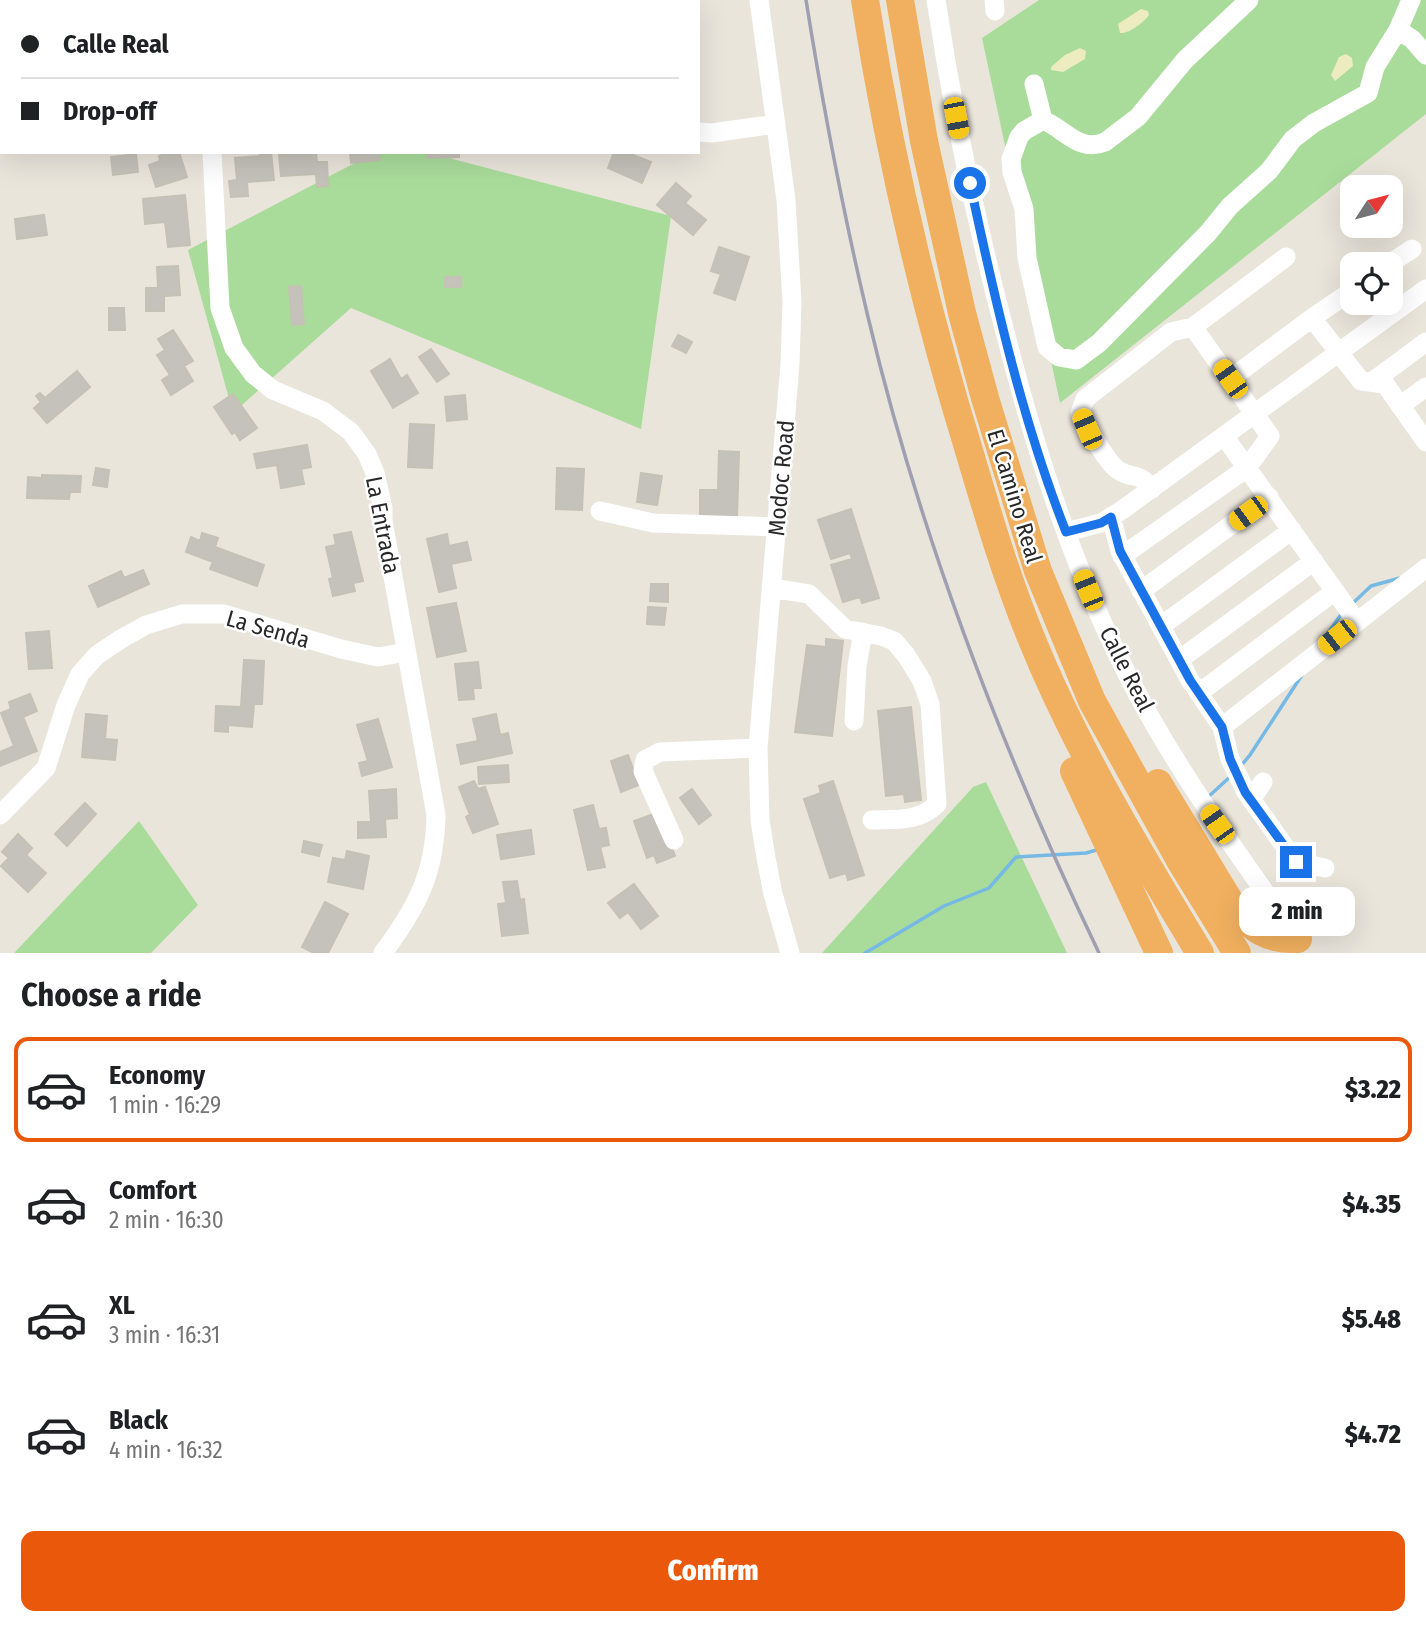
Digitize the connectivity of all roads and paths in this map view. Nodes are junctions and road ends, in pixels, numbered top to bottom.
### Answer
1 (759, 0) edge
2 (865, 0) edge
3 (900, 0) edge
4 (936, 0) edge
5 (1249, 0) edge
6 (1411, 0) edge
7 (1398, 30) junction
8 (1426, 55) edge
9 (1034, 85) dead end
10 (1043, 120) junction
11 (776, 124) junction
12 (700, 132) edge
13 (212, 154) edge
14 (1412, 248) dead end
15 (1403, 254) edge
16 (1286, 257) dead end
17 (1426, 289) edge
18 (1340, 299) edge
19 (1312, 318) junction
20 (1193, 327) junction
21 (1426, 342) edge
22 (1338, 353) junction
23 (1230, 379) junction
24 (1372, 382) junction
25 (1426, 387) edge
26 (1401, 406) junction
27 (1254, 414) junction
28 (1224, 436) junction
29 (1425, 438) edge
30 (1247, 468) junction
31 (1152, 489) junction
32 (1269, 497) junction
33 (600, 511) dead end
34 (1111, 517) junction
35 (777, 527) junction
36 (1292, 530) junction
37 (1066, 532) junction
38 (1122, 556) junction
39 (1314, 561) junction
40 (1426, 568) edge
41 (1038, 571) junction
42 (772, 589) junction
43 (1141, 590) junction
44 (1335, 592) junction
45 (1357, 622) junction
46 (1161, 626) junction
47 (863, 632) junction
48 (1030, 636) junction
49 (406, 652) junction
50 (1179, 660) junction
51 (1199, 693) junction
52 (855, 721) dead end
53 (1222, 727) junction
54 (758, 748) junction
55 (1263, 782) dead end
56 (1251, 800) junction
57 (0, 816) edge
58 (872, 820) dead end
59 (674, 840) dead end
60 (1325, 868) dead end
61 (1298, 939) joint
62 (383, 953) edge
63 (790, 953) edge
64 (1159, 953) edge
65 (1200, 953) edge
66 (1237, 953) edge

1 - 11 street, Modoc Road
2 - 48 highway, El Camino Real
3 - 41 highway, El Camino Real
4 - 37 street, Calle Real
5 - 10 street
6 - 7 street
7 - 8 street
7 - 10 street
9 - 10 street
11 - 12 street
11 - 35 street, Modoc Road
13 - 49 street, La Entrada
14 - 15 street
16 - 20 street
17 - 22 street
18 - 19 street
19 - 22 street
19 - 23 street
20 - 23 street
20 - 31 street
21 - 24 street
22 - 24 street
22 - 27 street
23 - 27 street
24 - 26 street
25 - 26 street
26 - 29 street
27 - 28 street
27 - 30 street
28 - 30 street
28 - 31 street
30 - 32 street
30 - 38 street
31 - 34 street
32 - 36 street
32 - 43 street
33 - 35 street
34 - 37 street
34 - 38 street
35 - 42 street, Modoc Road
36 - 39 street
36 - 46 street
37 - 61 street, Calle Real
38 - 43 street
39 - 44 street
39 - 50 street
40 - 45 street
41 - 61 highway
41 - 66 highway, El Camino Real
42 - 47 street
42 - 54 street, Modoc Road
43 - 46 street
44 - 45 street
44 - 51 street
45 - 53 street
46 - 50 street
47 - 52 street
47 - 58 street
48 - 64 highway
48 - 65 highway, El Camino Real
49 - 57 street, La Senda
49 - 62 street, La Entrada
50 - 51 street
51 - 53 street
53 - 56 street
54 - 59 street
54 - 63 street, Modoc Road
55 - 56 street
56 - 60 street

